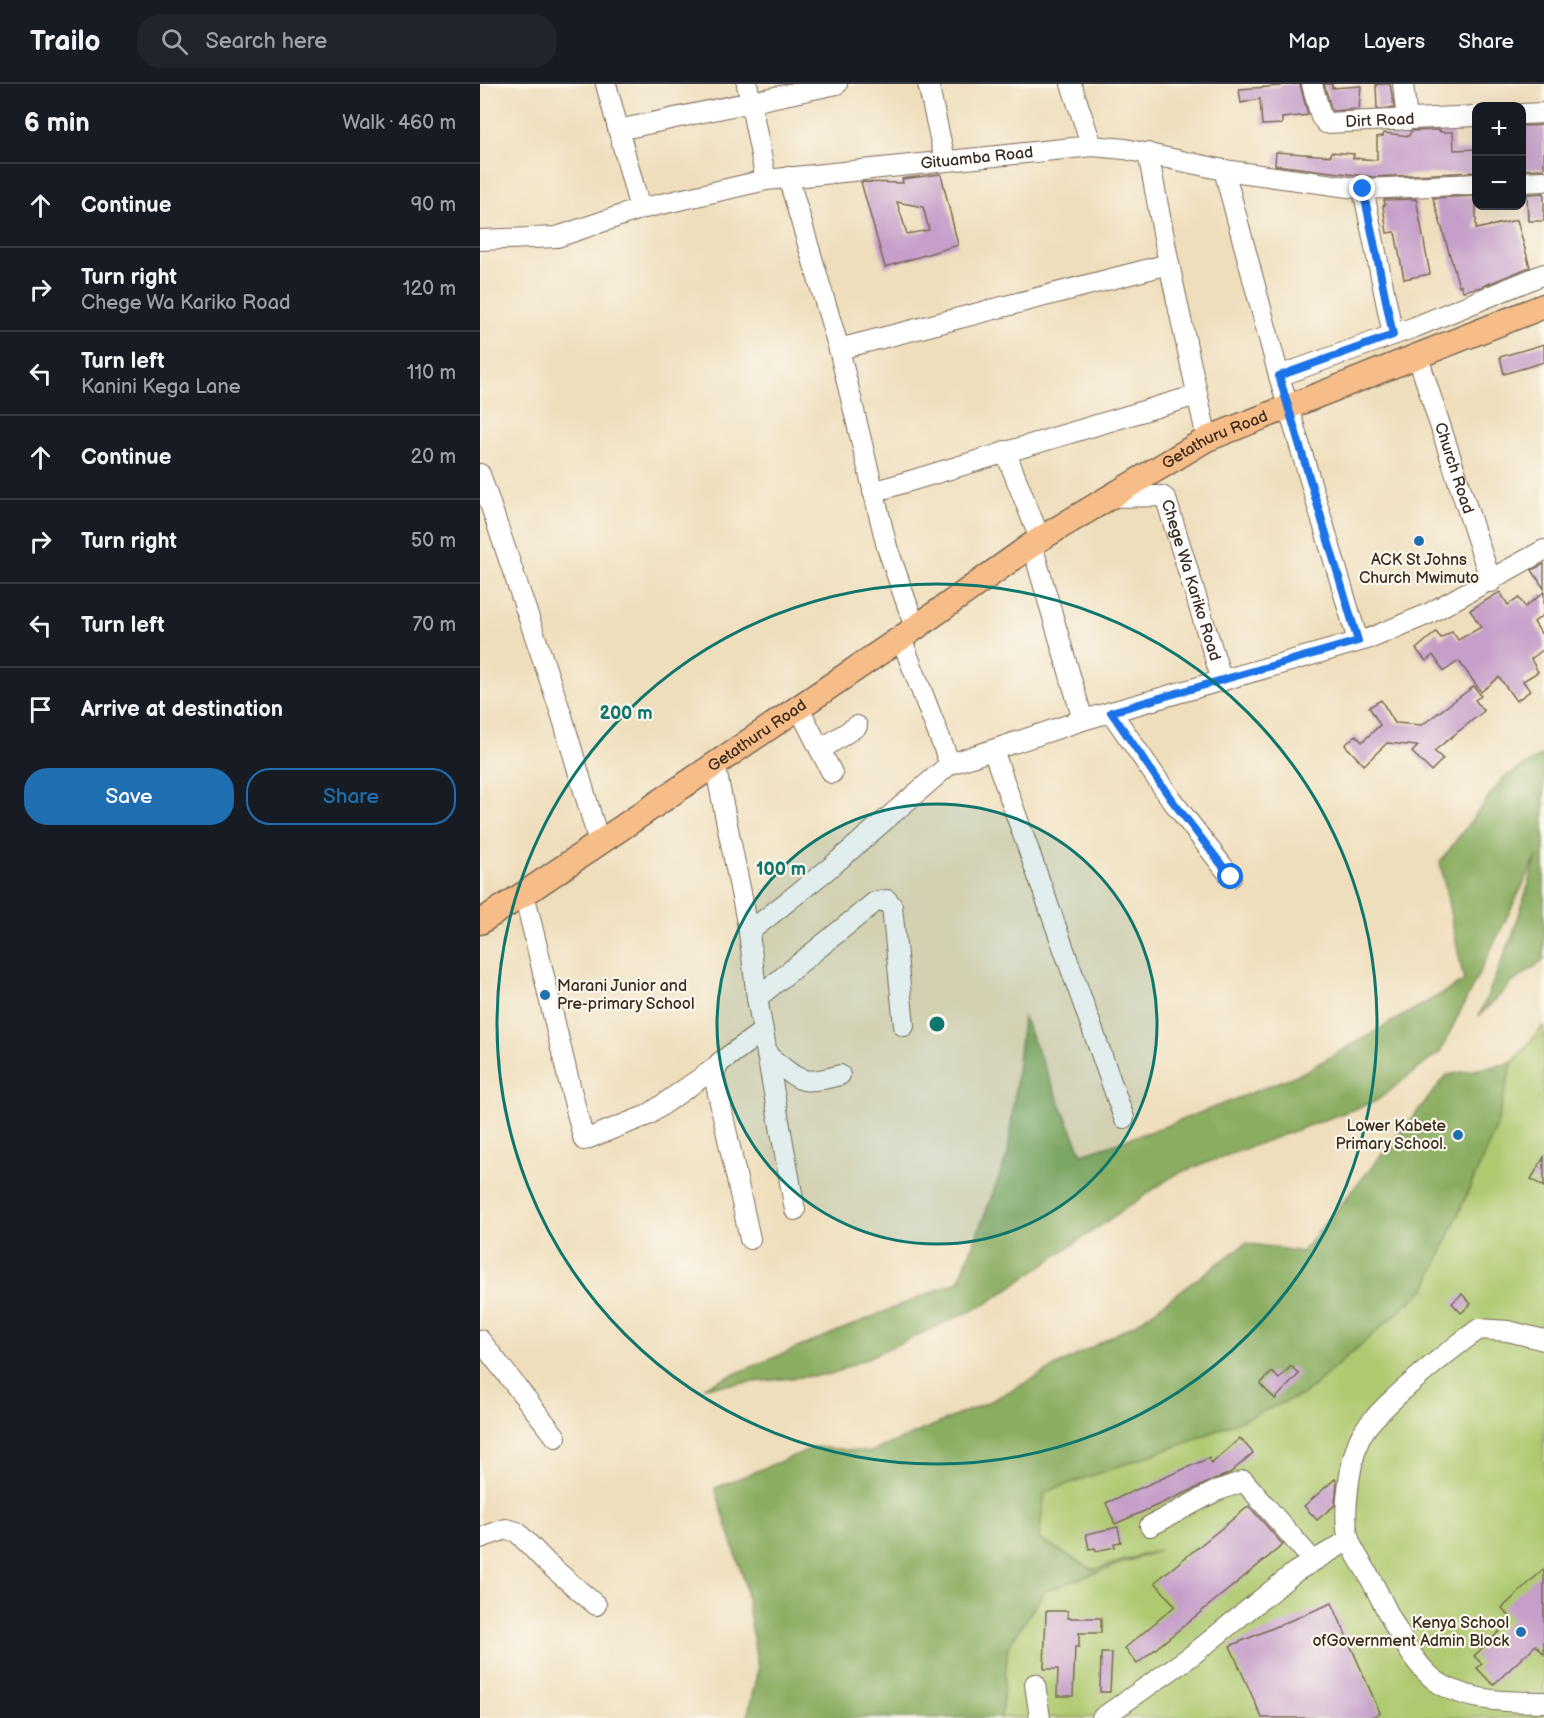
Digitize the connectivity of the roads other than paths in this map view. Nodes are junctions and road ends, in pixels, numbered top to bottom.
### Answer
1 (606, 84) edge
2 (837, 84) edge
3 (928, 84) edge
4 (1071, 84) edge
5 (1312, 84) edge
6 (1403, 84) edge
7 (749, 94) edge
8 (1544, 113) edge
9 (1526, 114) edge
10 (1472, 116) edge
11 (1407, 120) junction
12 (618, 130) junction
13 (1092, 146) junction
14 (1148, 153) junction
15 (945, 160) junction
16 (1224, 170) junction
17 (788, 177) junction
18 (766, 180) junction
19 (1544, 181) edge
20 (1526, 182) edge
21 (1472, 184) edge
22 (1363, 189) junction
23 (640, 209) junction
24 (480, 240) edge
25 (1168, 264) junction
26 (1544, 274) edge
27 (1544, 306) edge
28 (1393, 335) junction
29 (839, 349) junction
30 (1417, 354) junction
31 (1279, 376) junction
32 (1197, 395) junction
33 (1290, 408) junction
34 (1207, 439) junction
35 (1005, 451) junction
36 (480, 474) edge
37 (873, 492) junction
38 (1111, 497) junction
39 (1036, 542) junction
40 (1544, 550) edge
41 (1491, 582) junction
42 (908, 632) junction
43 (1358, 641) junction
44 (1222, 681) junction
45 (799, 708) junction
46 (1111, 712) junction
47 (1083, 720) junction
48 (857, 726) dead end
49 (820, 750) junction
50 (993, 750) junction
51 (950, 764) junction
52 (715, 765) junction
53 (831, 773) dead end
54 (599, 842) junction
55 (1231, 877) dead end
56 (524, 894) junction
57 (480, 922) edge
58 (749, 932) junction
59 (757, 998) junction
60 (904, 1026) dead end
61 (763, 1031) junction
62 (767, 1055) junction
63 (715, 1068) junction
64 (840, 1075) dead end
65 (1124, 1118) dead end
66 (795, 1210) dead end
67 (750, 1239) dead end
68 (480, 1340) edge
69 (1544, 1340) edge
70 (556, 1437) dead end
71 (1150, 1526) dead end
72 (480, 1538) edge
73 (1349, 1540) junction
74 (1313, 1561) junction
75 (596, 1605) dead end
76 (1035, 1684) dead end
77 (1544, 1702) edge
78 (1040, 1718) edge
79 (1102, 1718) edge

1 - 12 street
2 - 7 street
3 - 15 street
4 - 13 street
5 - 11 street, Dirt Road
6 - 11 street
7 - 12 street
7 - 18 street
8 - 9 street
10 - 11 street, Dirt Road
12 - 23 street
13 - 14 street, Gituamba Road
13 - 15 street, Gituamba Road
14 - 16 street, Gituamba Road
14 - 25 street
15 - 17 street, Gituamba Road
16 - 22 street, Gituamba Road
16 - 31 street
17 - 18 street, Gituamba Road
17 - 29 street
18 - 23 street, Gituamba Road
19 - 20 street
21 - 22 street, Gituamba Road
22 - 28 street
23 - 24 street, Gituamba Road
25 - 29 street
25 - 32 street
26 - 28 street
27 - 30 main road, Getathuru Road
28 - 31 street
29 - 37 street
30 - 33 main road, Getathuru Road
30 - 41 street, Church Road
31 - 33 street
32 - 34 street
32 - 35 street
33 - 34 main road, Getathuru Road
33 - 43 street
34 - 38 main road, Getathuru Road
35 - 37 street
35 - 39 street
36 - 54 street
37 - 42 street
38 - 39 main road, Getathuru Road
38 - 44 street, Chege Wa Kariko Road
39 - 42 main road, Getathuru Road
39 - 47 street
40 - 41 street, Chege Wa Kariko Road
41 - 43 street, Chege Wa Kariko Road
42 - 45 main road, Getathuru Road
42 - 51 street
43 - 44 street, Chege Wa Kariko Road
44 - 46 street, Chege Wa Kariko Road
45 - 49 street
45 - 52 main road, Getathuru Road
46 - 47 street, Chege Wa Kariko Road
46 - 55 street
47 - 50 street, Chege Wa Kariko Road
48 - 49 street
49 - 53 street
50 - 51 street, Chege Wa Kariko Road
50 - 65 street
51 - 58 street, Chege Wa Kariko Road
52 - 54 main road, Getathuru Road
52 - 58 street
54 - 56 main road, Getathuru Road
56 - 57 main road, Getathuru Road
56 - 63 street
58 - 59 street
59 - 60 street
59 - 61 street
61 - 62 street
61 - 63 street
62 - 64 street
62 - 66 street
63 - 67 street
68 - 70 street
69 - 73 street
71 - 74 street
72 - 75 street
73 - 74 street
73 - 77 street
74 - 79 street
76 - 78 street

